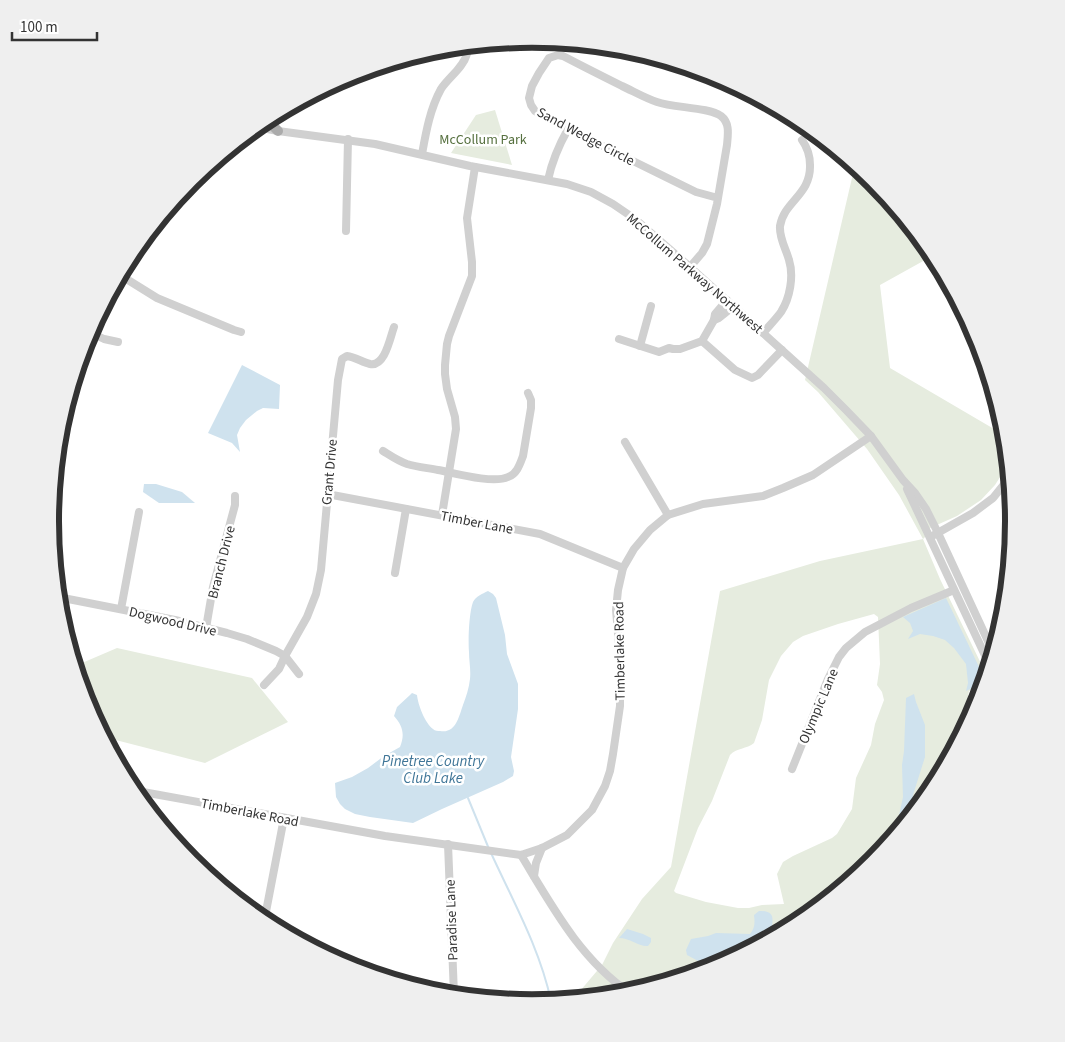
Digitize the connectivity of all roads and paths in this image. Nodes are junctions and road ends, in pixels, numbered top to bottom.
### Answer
1 (466, 54) dead end
2 (272, 125) edge
3 (268, 128) edge
4 (568, 129) junction
5 (278, 130) junction
6 (348, 139) junction
7 (802, 140) dead end
8 (422, 154) junction
9 (475, 167) junction
10 (548, 180) junction
11 (718, 198) junction
12 (346, 231) dead end
13 (690, 267) junction
14 (126, 278) edge
15 (727, 300) junction
16 (651, 306) dead end
17 (734, 306) junction
18 (714, 320) junction
19 (394, 327) dead end
20 (241, 332) dead end
21 (763, 333) junction
22 (97, 335) edge
23 (618, 339) dead end
24 (702, 341) junction
25 (118, 342) dead end
26 (640, 346) junction
27 (782, 350) junction
28 (528, 393) dead end
29 (871, 436) junction
30 (625, 442) dead end
31 (383, 451) dead end
32 (449, 472) junction
33 (903, 480) junction
34 (1004, 483) edge
35 (327, 494) junction
36 (235, 496) dead end
37 (406, 509) junction
38 (139, 512) dead end
39 (442, 515) junction
40 (668, 515) junction
41 (938, 532) junction
42 (930, 537) junction
43 (623, 568) junction
44 (395, 573) dead end
45 (954, 590) junction
46 (66, 598) edge
47 (121, 609) junction
48 (206, 628) junction
49 (990, 645) edge
50 (285, 656) junction
51 (986, 657) edge
52 (299, 674) dead end
53 (264, 685) dead end
54 (792, 769) dead end
55 (145, 792) edge
56 (284, 818) junction
57 (448, 844) junction
58 (542, 848) junction
59 (522, 855) junction
60 (534, 876) junction
61 (266, 913) edge
62 (619, 986) edge
63 (454, 987) edge

1 - 8 street
2 - 5 main road
3 - 5 street, McCollum Parkway Northwest
4 - 10 street
4 - 11 street, Sand Wedge Circle
4 - 11 street, Sand Wedge Circle
5 - 6 street, McCollum Parkway Northwest
6 - 8 street, McCollum Parkway Northwest
6 - 12 street
7 - 21 street
8 - 9 street, McCollum Parkway Northwest
9 - 10 street, McCollum Parkway Northwest
9 - 32 street
10 - 13 street, McCollum Parkway Northwest
11 - 13 street, Sand Wedge Circle
13 - 15 street, McCollum Parkway Northwest
14 - 20 street
15 - 17 street, McCollum Parkway Northwest
15 - 18 street
16 - 26 street
17 - 18 street
17 - 21 street, McCollum Parkway Northwest
18 - 24 street
19 - 35 street, Grant Drive
21 - 27 street, McCollum Parkway Northwest
22 - 25 street
23 - 26 street
24 - 26 street
24 - 27 street
27 - 29 street, McCollum Parkway Northwest
28 - 32 street
29 - 33 street, McCollum Parkway Northwest
29 - 40 street, Timberlake Road
30 - 40 street
31 - 32 street
32 - 39 street
33 - 41 street, McCollum Parkway Northwest
33 - 42 street, McCollum Parkway Northwest
34 - 41 street
35 - 37 street, Timber Lane
35 - 50 street, Grant Drive
36 - 48 street, Branch Drive
37 - 39 street, Timber Lane
37 - 44 street
38 - 47 street
39 - 43 street, Timber Lane
40 - 43 street, Timberlake Road
41 - 42 street
41 - 49 street, McCollum Parkway Northwest
42 - 45 street, McCollum Parkway Northwest
43 - 58 street, Timberlake Road
45 - 51 street, McCollum Parkway Northwest
45 - 54 street, Olympic Lane
46 - 47 street, Dogwood Drive
47 - 48 street, Dogwood Drive
48 - 50 street, Dogwood Drive
50 - 52 street, Dogwood Drive
50 - 53 street
55 - 56 street, Timberlake Road
56 - 57 street, Timberlake Road
56 - 61 street
57 - 59 street, Timberlake Road
57 - 63 street, Paradise Lane
58 - 59 street, Timberlake Road
58 - 60 street
59 - 60 street
60 - 62 street

